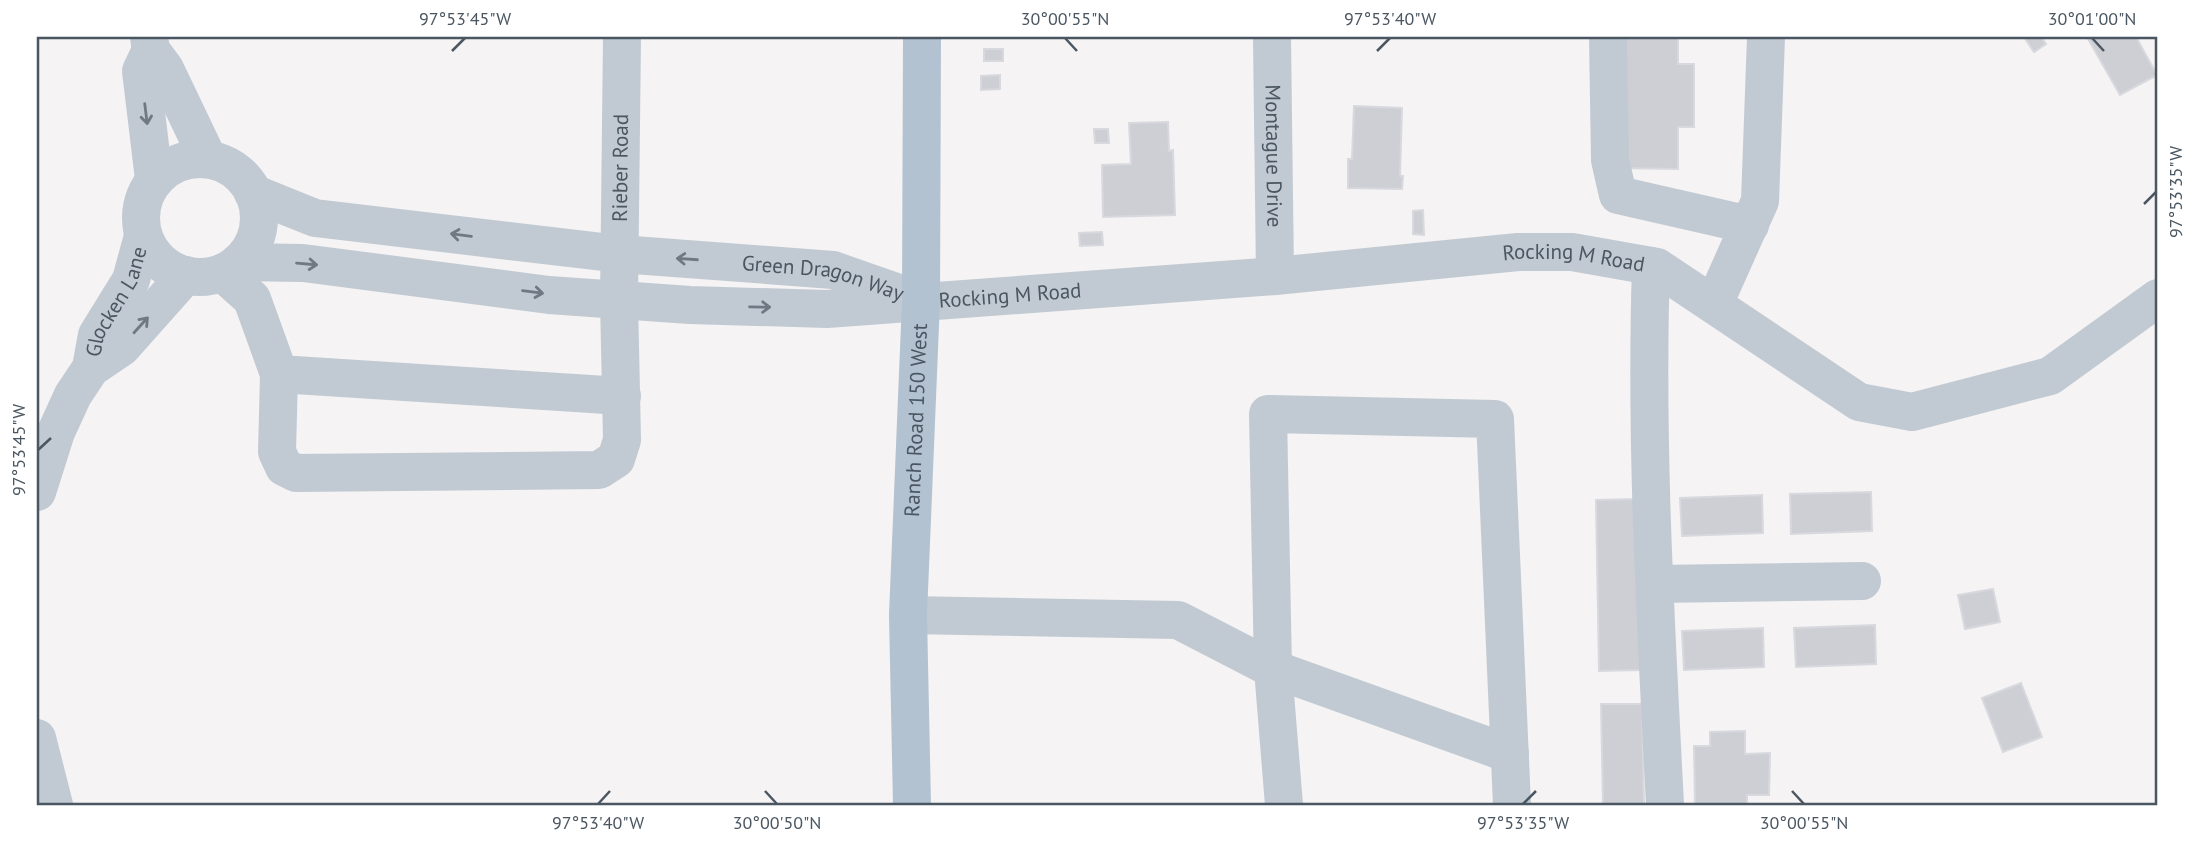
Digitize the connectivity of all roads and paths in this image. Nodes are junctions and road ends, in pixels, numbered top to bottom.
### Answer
1 (622, 37) edge
2 (922, 37) edge
3 (1272, 37) edge
4 (1608, 37) edge
5 (1766, 37) edge
6 (150, 43) edge
7 (208, 159) junction
8 (154, 179) junction
9 (253, 193) junction
10 (1749, 225) junction
11 (143, 236) junction
12 (620, 254) junction
13 (1651, 266) junction
14 (231, 268) junction
15 (186, 275) junction
16 (1275, 276) junction
17 (2158, 299) edge
18 (619, 300) junction
19 (922, 301) junction
20 (1714, 304) junction
21 (91, 368) junction
22 (279, 374) junction
23 (622, 396) junction
24 (37, 492) edge
25 (1862, 581) dead end
26 (1655, 584) junction
27 (908, 615) junction
28 (1273, 669) junction
29 (37, 738) edge
30 (1510, 754) junction
31 (54, 805) edge
32 (912, 805) edge
33 (1284, 805) edge
34 (1512, 805) edge
35 (1665, 805) edge

1 - 12 street, Rieber Road
2 - 19 main road, Ranch Road 150 West
3 - 16 street, Montague Drive
4 - 10 street
5 - 10 street
6 - 7 street
6 -> 8 street
7 - 8 street
7 - 9 street
8 - 11 street
12 -> 9 street, Green Dragon Way
9 - 14 street
10 - 20 street
11 - 15 street
11 - 21 street, Glocken Lane
12 - 18 street, Rieber Road
19 -> 12 street, Green Dragon Way
13 - 16 street, Rocking M Road
13 - 20 street, Rocking M Road
13 - 26 street
14 - 15 street
14 -> 18 street, Green Dragon Way
14 - 22 street
21 -> 15 street, Glocken Lane
16 - 19 street, Rocking M Road
17 - 20 street, Rocking M Road
18 -> 19 street, Green Dragon Way
18 - 23 street, Rieber Road
19 - 27 main road, Ranch Road 150 West
21 - 24 street, Glocken Lane
22 - 23 street
22 - 23 street, Rieber Road
25 - 26 street
26 - 35 street
27 - 28 street
27 - 32 main road, Ranch Road 150 West
28 - 30 street
28 - 30 street
28 - 33 street
29 - 31 street
30 - 34 street

